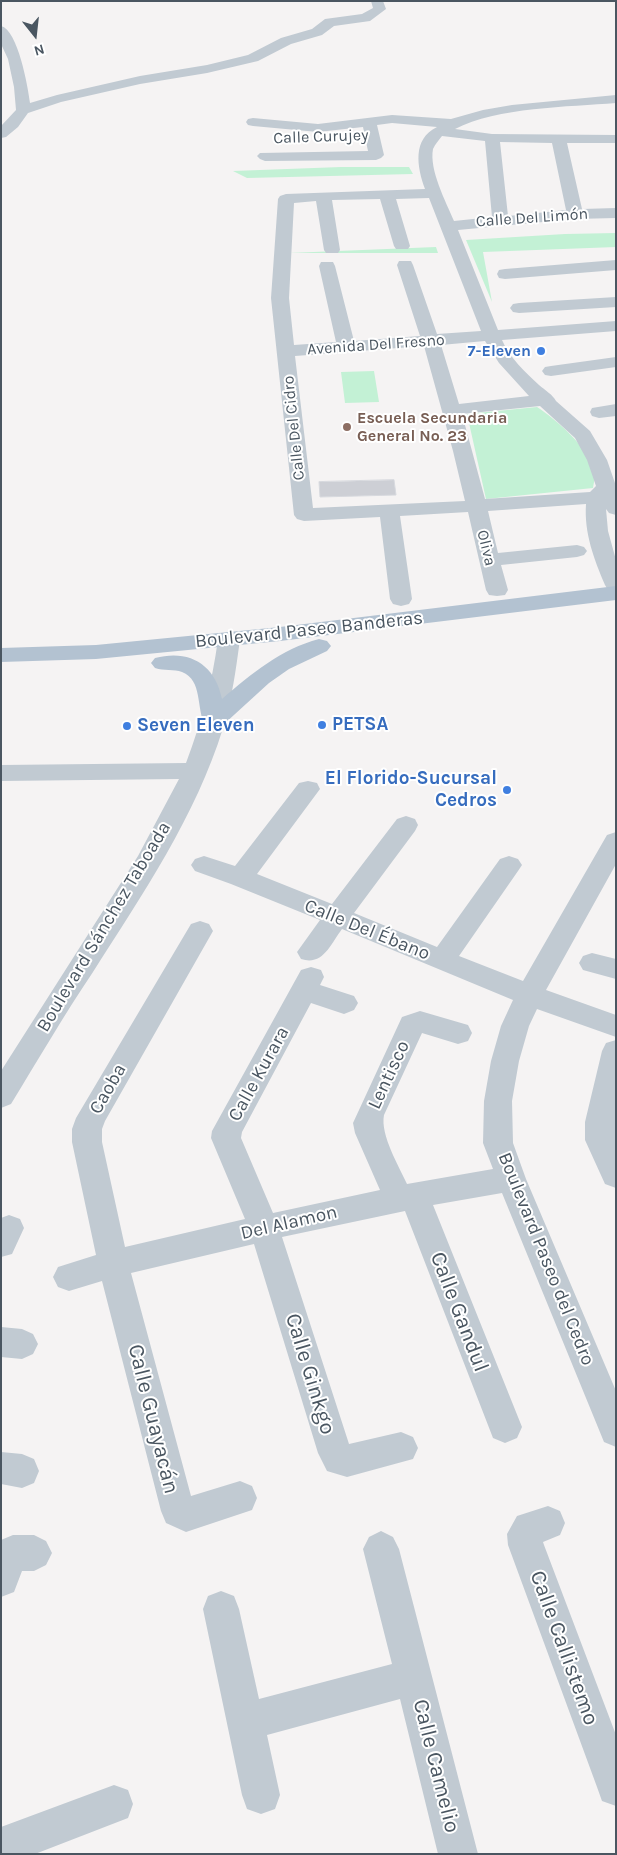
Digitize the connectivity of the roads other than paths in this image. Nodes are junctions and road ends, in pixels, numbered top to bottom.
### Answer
1 (377, 1) edge
2 (1, 30) edge
3 (616, 99) edge
4 (23, 110) junction
5 (253, 122) dead end
6 (369, 122) junction
7 (446, 127) junction
8 (1, 134) edge
9 (492, 138) junction
10 (616, 139) edge
11 (559, 140) junction
12 (268, 172) dead end
13 (436, 193) junction
14 (387, 195) junction
15 (323, 196) junction
16 (616, 213) edge
17 (575, 214) junction
18 (500, 220) junction
19 (449, 226) junction
20 (402, 246) dead end
21 (405, 265) dead end
22 (616, 265) edge
23 (505, 274) dead end
24 (616, 302) edge
25 (519, 308) dead end
26 (616, 326) edge
27 (491, 336) junction
28 (431, 341) junction
29 (346, 346) junction
30 (286, 351) junction
31 (616, 362) edge
32 (551, 371) dead end
33 (546, 400) junction
34 (451, 410) junction
35 (608, 497) edge
36 (476, 506) junction
37 (389, 511) junction
38 (607, 540) edge
39 (577, 551) dead end
40 (489, 560) junction
41 (616, 585) edge
42 (497, 590) dead end
43 (616, 593) edge
44 (401, 599) dead end
45 (616, 610) edge
46 (319, 646) junction
47 (228, 648) junction
48 (1, 655) edge
49 (163, 663) junction
50 (1, 672) edge
51 (214, 719) junction
52 (194, 771) junction
53 (1, 773) edge
54 (308, 790) dead end
55 (406, 825) dead end
56 (616, 841) edge
57 (509, 865) dead end
58 (204, 866) dead end
59 (607, 877) edge
60 (240, 878) junction
61 (337, 918) junction
62 (200, 931) dead end
63 (442, 960) junction
64 (309, 973) junction
65 (529, 995) junction
66 (344, 1004) dead end
67 (616, 1026) edge
68 (458, 1033) dead end
69 (616, 1051) edge
70 (1, 1096) edge
71 (616, 1176) edge
72 (511, 1179) junction
73 (407, 1198) junction
74 (264, 1228) junction
75 (113, 1263) junction
76 (69, 1277) dead end
77 (504, 1428) dead end
78 (616, 1431) edge
79 (401, 1448) dead end
80 (240, 1498) dead end
81 (548, 1523) dead end
82 (381, 1549) dead end
83 (34, 1553) dead end
84 (1, 1580) edge
85 (221, 1610) dead end
86 (414, 1678) junction
87 (245, 1722) junction
88 (616, 1787) edge
89 (261, 1795) dead end
90 (114, 1804) dead end
91 (1, 1847) edge
92 (458, 1854) edge

1 - 4 street
2 - 4 street
3 - 7 street
4 - 8 street
5 - 6 street
6 - 7 street
6 - 12 street, Calle Curujey
7 - 9 street
7 - 13 street
9 - 11 street
9 - 18 street
10 - 11 street
11 - 17 street
13 - 14 street, Calle Del Cidro
13 - 19 street
14 - 15 street, Calle Del Cidro
14 - 20 street
15 - 29 street
15 - 30 street, Calle Del Cidro
16 - 17 street, Calle Del Limón
17 - 18 street, Calle Del Limón
18 - 19 street, Calle Del Limón
19 - 27 street
21 - 28 street, Oliva
22 - 23 street
24 - 25 street
26 - 27 street, Avenida Del Fresno
27 - 28 street, Avenida Del Fresno
27 - 33 street
28 - 29 street, Avenida Del Fresno
28 - 34 street, Oliva
29 - 30 street, Avenida Del Fresno
30 - 37 street, Calle Del Cidro
31 - 32 street
33 - 34 street
33 - 35 street
34 - 36 street, Oliva
35 - 36 street, Calle Del Cidro
35 - 38 street
36 - 37 street, Calle Del Cidro
36 - 40 street, Oliva
37 - 44 street
38 - 41 street
39 - 40 street
40 - 42 street, Oliva
43 - 47 main road, Boulevard Paseo Banderas
45 - 46 main road, Boulevard Paseo Banderas
46 - 47 main road, Boulevard Paseo Banderas
46 - 51 main road
47 - 48 main road, Boulevard Paseo Banderas
47 - 49 main road, Boulevard Paseo Banderas
47 - 51 street, Boulevard Sánchez Taboada
49 - 50 main road, Boulevard Paseo Banderas
49 - 51 main road
51 - 52 street, Boulevard Sánchez Taboada
52 - 53 street
52 - 70 street, Boulevard Sánchez Taboada
54 - 60 street
55 - 61 street
56 - 59 street, Boulevard Paseo del Cedro
57 - 63 street
58 - 60 street, Calle Del Ébano
59 - 65 street, Boulevard Paseo del Cedro
60 - 61 street, Calle Del Ébano
61 - 63 street, Calle Del Ébano
61 - 64 street
62 - 75 street, Caoba
63 - 65 street, Calle Del Ébano
64 - 66 street
64 - 74 street, Calle Kurara
65 - 67 street, Calle Del Ébano
65 - 72 street, Boulevard Paseo del Cedro
68 - 73 street, Lentisco
69 - 71 street
72 - 73 street, Del Alamon
72 - 78 street, Boulevard Paseo del Cedro
73 - 74 street, Del Alamon
73 - 77 street, Calle Gandul
74 - 75 street, Del Alamon
74 - 79 street, Calle Ginkgo
75 - 76 street, Del Alamon
75 - 80 street, Calle Guayacán
81 - 88 street, Calle Callistemo
82 - 86 street, Calle Camelio
83 - 84 street
85 - 87 street
86 - 87 street, Calle Camelio
86 - 92 street, Calle Camelio
87 - 89 street
90 - 91 street

